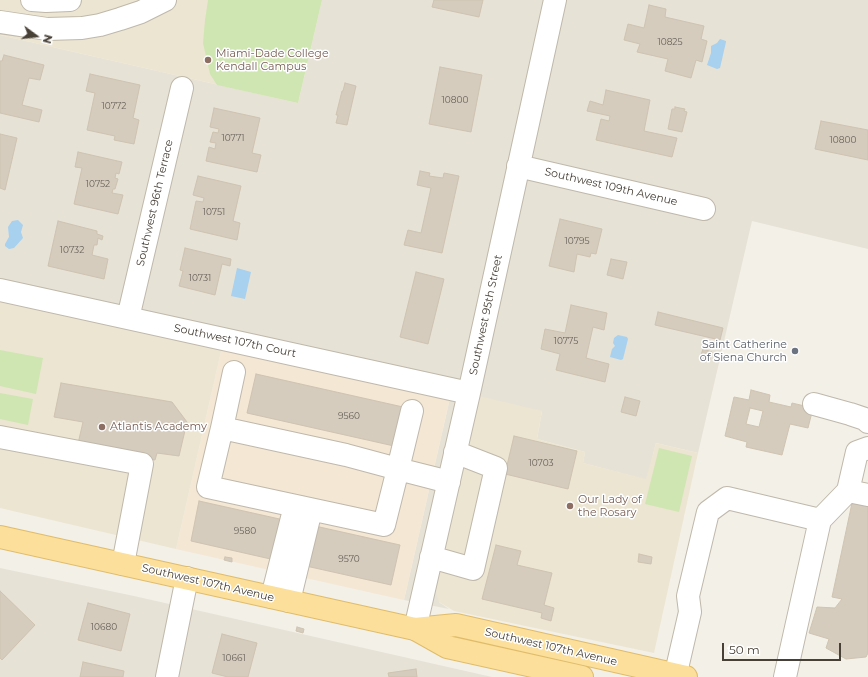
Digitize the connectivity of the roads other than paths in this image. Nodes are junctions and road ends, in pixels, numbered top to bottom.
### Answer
1 (32, 0) edge
2 (70, 0) edge
3 (165, 0) edge
4 (555, 0) edge
5 (0, 22) edge
6 (182, 88) dead end
7 (518, 166) junction
8 (704, 209) dead end
9 (0, 290) edge
10 (128, 318) junction
11 (234, 372) dead end
12 (469, 393) junction
13 (814, 404) dead end
14 (412, 411) dead end
15 (868, 422) edge
16 (222, 428) junction
17 (0, 437) edge
18 (868, 448) edge
19 (455, 452) junction
20 (398, 469) junction
21 (449, 482) junction
22 (858, 493) edge
23 (303, 508) junction
24 (820, 520) junction
25 (0, 537) edge
26 (432, 557) junction
27 (123, 564) junction
28 (187, 578) junction
29 (281, 599) junction
30 (416, 629) junction
31 (679, 676) edge
32 (167, 677) edge
33 (582, 677) edge
34 (785, 677) edge

1 - 2 street
3 - 5 street
4 - 7 street, Southwest 95th Street
6 - 10 street, Southwest 96th Terrace
7 - 8 street, Southwest 109th Avenue
7 - 12 street, Southwest 95th Street
9 - 10 street, Southwest 107th Court
10 - 12 street, Southwest 107th Court
11 - 16 street
12 - 19 street, Southwest 95th Street
13 - 15 street
14 - 20 street
16 - 20 street
16 - 23 street
17 - 27 street
18 - 22 street
19 - 21 street, Southwest 95th Street
19 - 26 street
20 - 21 street
20 - 23 street
21 - 26 street, Southwest 95th Street
22 - 24 street
23 - 29 street
24 - 31 street
24 - 34 street
25 - 27 main road, Southwest 107th Avenue
26 - 30 street, Southwest 95th Street
27 - 28 main road, Southwest 107th Avenue
28 - 29 main road, Southwest 107th Avenue
28 - 32 street
29 - 30 main road, Southwest 107th Avenue
30 - 31 main road, Southwest 107th Avenue
30 - 33 main road, Southwest 107th Avenue

